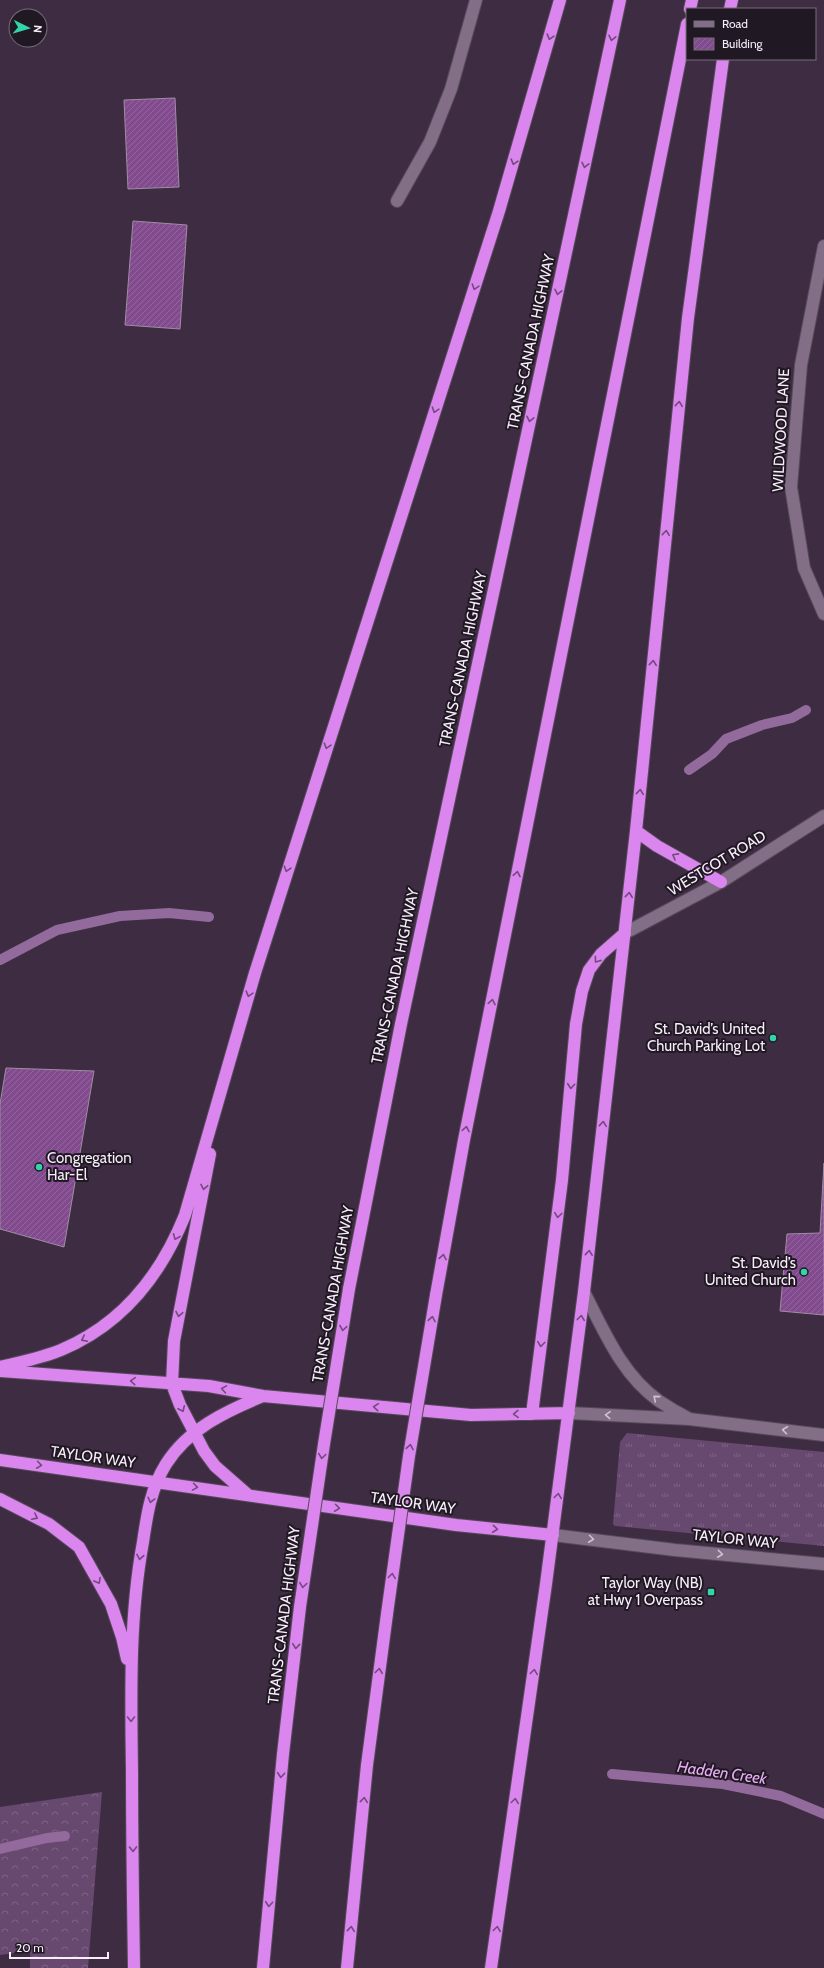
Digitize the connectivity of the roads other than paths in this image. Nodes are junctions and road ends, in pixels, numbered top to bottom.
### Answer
1 (476, 0) edge
2 (560, 0) edge
3 (620, 0) edge
4 (686, 29) edge
5 (723, 60) edge
6 (397, 201) dead end
7 (824, 246) edge
8 (824, 614) edge
9 (824, 816) edge
10 (636, 831) junction
11 (721, 882) junction
12 (625, 933) junction
13 (224, 1080) junction
14 (584, 1292) junction
15 (0, 1367) edge
16 (0, 1370) edge
17 (172, 1384) junction
18 (263, 1396) junction
19 (569, 1413) junction
20 (532, 1414) junction
21 (689, 1419) junction
22 (194, 1433) junction
23 (824, 1434) edge
24 (0, 1460) edge
25 (156, 1482) junction
26 (248, 1495) junction
27 (0, 1499) edge
28 (552, 1535) junction
29 (824, 1564) edge
30 (131, 1680) junction
31 (134, 1968) edge
32 (263, 1968) edge
33 (347, 1968) edge
34 (492, 1968) edge

1 - 6 street
2 -> 13 highway
3 -> 32 highway, TRANS-CANADA HIGHWAY, bridge
33 -> 4 highway, bridge
10 -> 5 highway
7 - 8 street, WILDWOOD LANE
9 - 11 street, WESTCOT ROAD
11 -> 10 highway
12 -> 10 highway
11 - 12 street, WESTCOT ROAD
14 -> 12 highway
12 -> 20 highway
13 -> 15 highway
13 -> 17 highway
19 -> 14 highway
21 -> 14 street
17 -> 16 highway
18 -> 17 highway
17 -> 22 highway
20 -> 18 highway
18 - 22 highway
19 - 20 highway
21 -> 19 street
28 -> 19 highway
23 -> 21 street
22 - 25 highway
22 - 26 highway
24 -> 25 highway, TAYLOR WAY
25 -> 26 highway, TAYLOR WAY
25 -> 30 highway
26 -> 28 highway, TAYLOR WAY
27 -> 30 highway
28 -> 29 street, TAYLOR WAY
34 -> 28 highway
30 -> 31 highway

